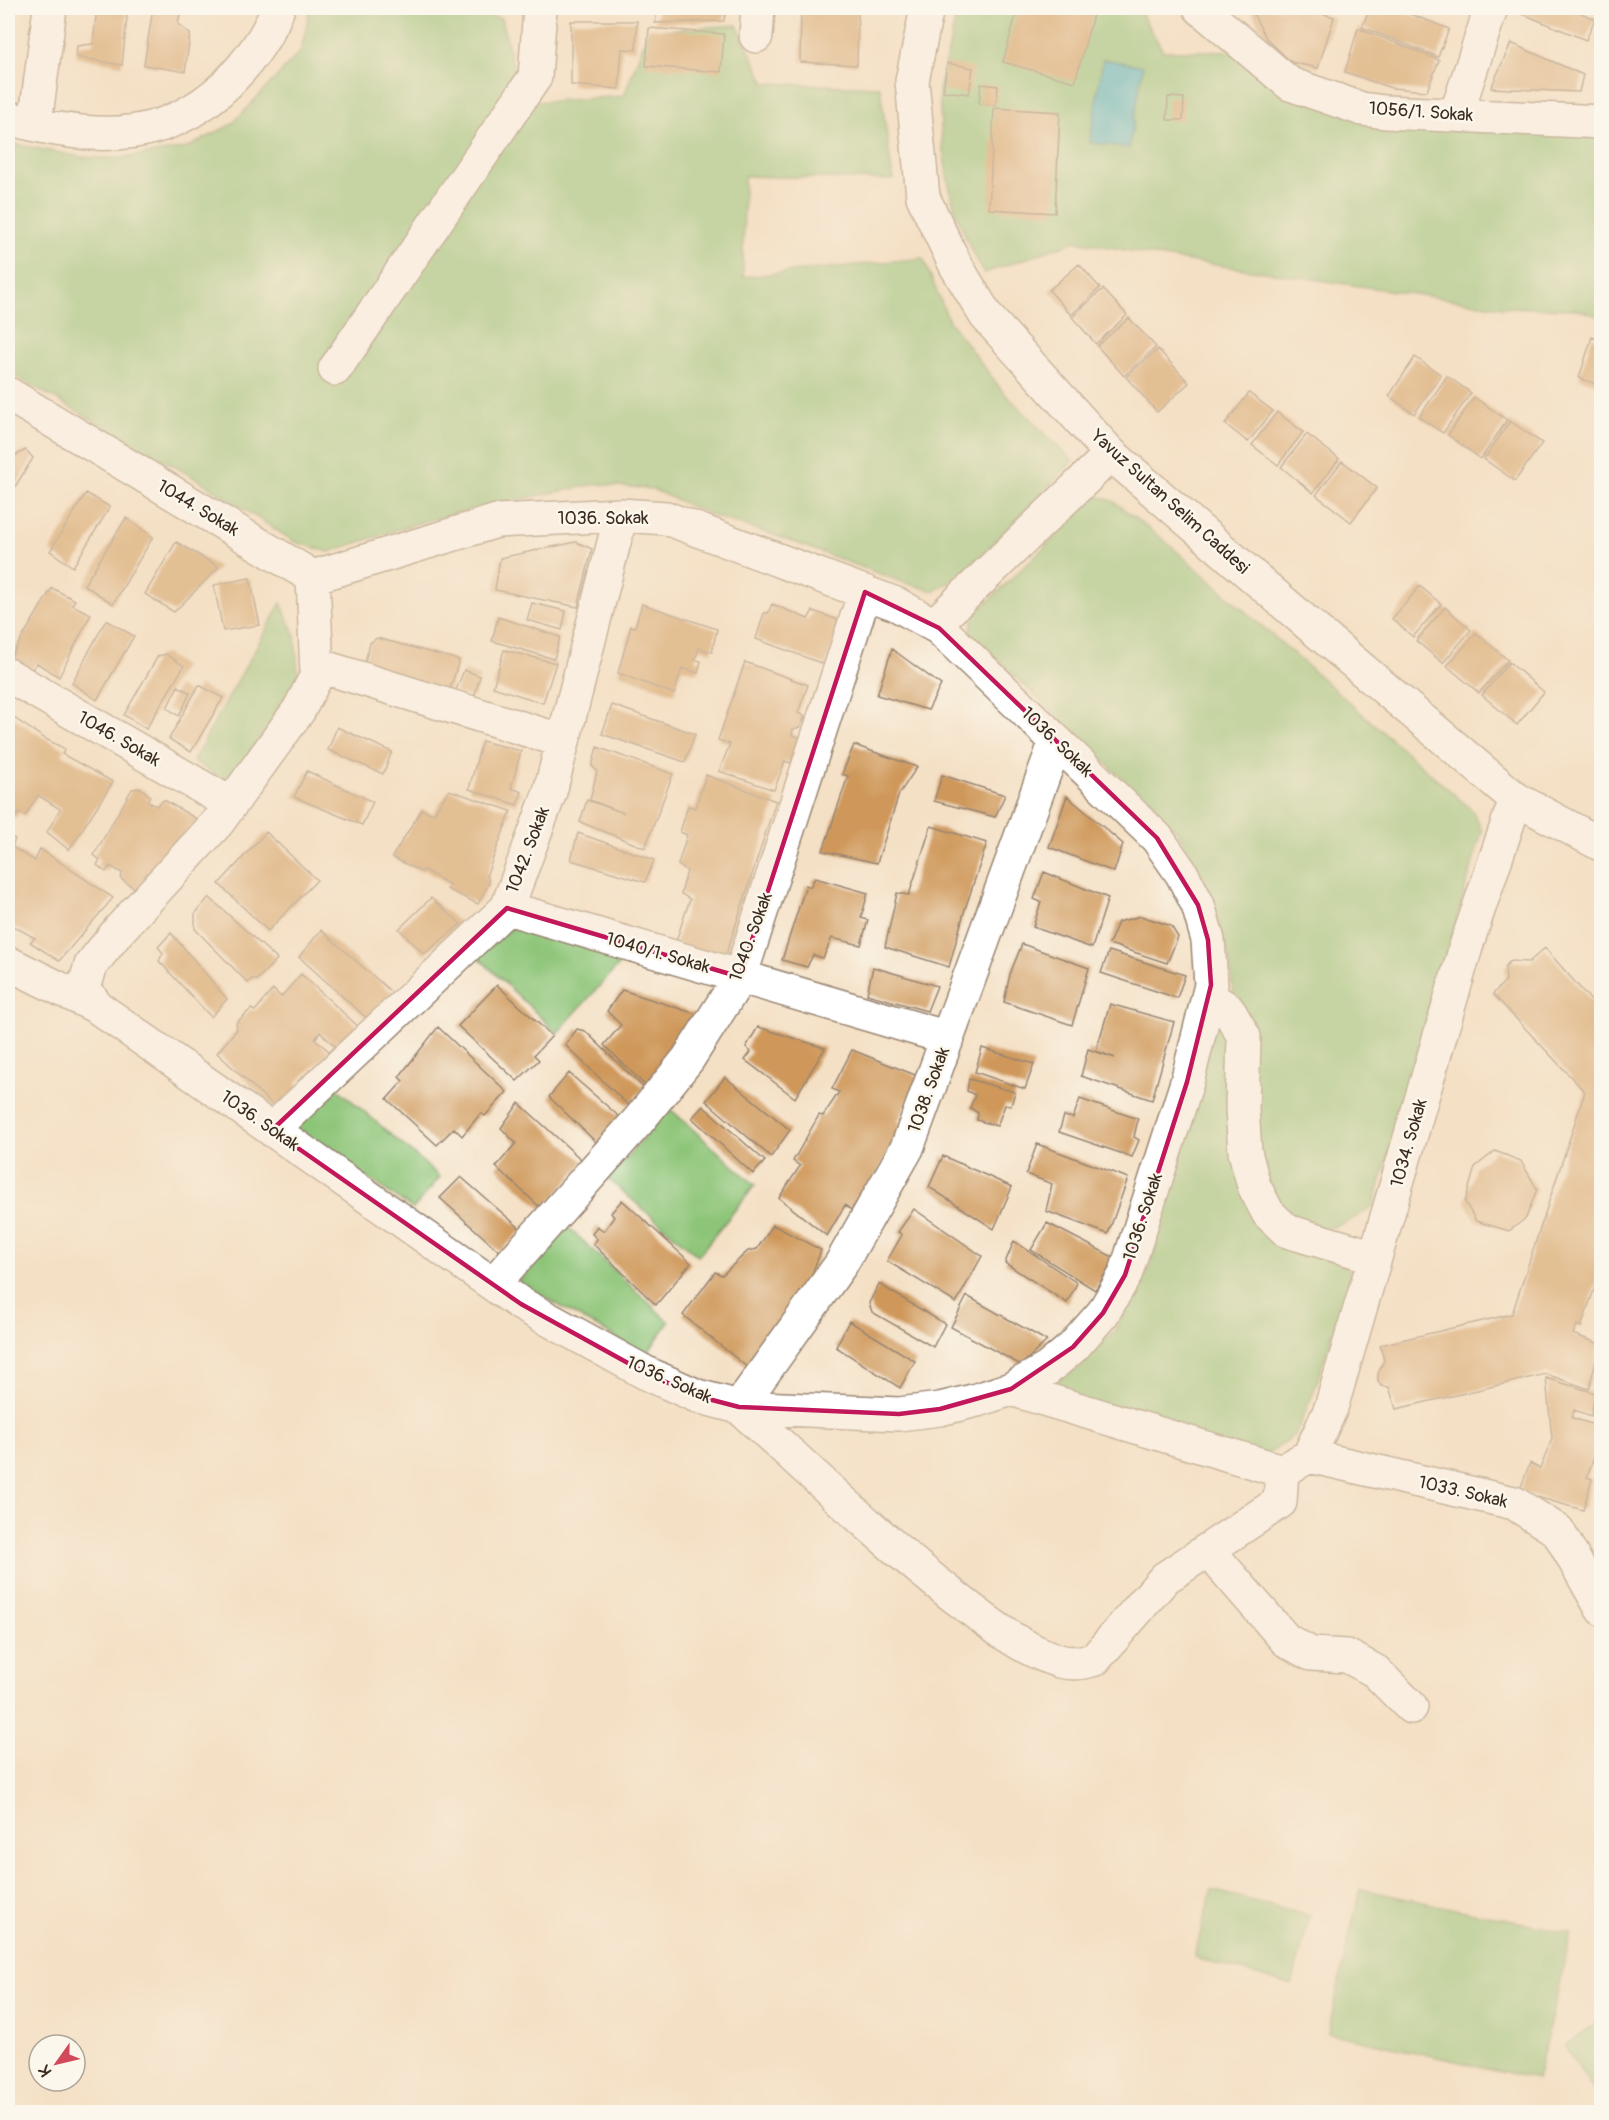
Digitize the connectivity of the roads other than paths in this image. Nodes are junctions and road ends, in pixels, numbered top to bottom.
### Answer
1 (50, 8) edge
2 (278, 8) edge
3 (540, 8) edge
4 (927, 8) edge
5 (1491, 8) edge
6 (1206, 10) edge
7 (1456, 115) junction
8 (21, 121) edge
9 (1602, 122) edge
10 (335, 369) dead end
11 (8, 394) edge
12 (1111, 454) junction
13 (621, 515) junction
14 (313, 577) junction
15 (865, 592) junction
16 (934, 625) junction
17 (317, 665) junction
18 (8, 675) edge
19 (563, 741) junction
20 (1056, 741) junction
21 (1516, 798) junction
22 (231, 804) junction
23 (1602, 845) edge
24 (507, 908) junction
25 (8, 963) edge
26 (740, 977) junction
27 (1208, 997) junction
28 (97, 1007) junction
29 (948, 1038) junction
30 (272, 1130) junction
31 (1375, 1257) junction
32 (492, 1284) junction
33 (1011, 1389) junction
34 (739, 1407) junction
35 (1296, 1463) junction
36 (1208, 1550) junction
37 (1602, 1610) edge
38 (1411, 1707) dead end

1 - 8 street
2 - 8 street
3 - 10 street
4 - 12 street, Yavuz Sultan Selim Caddesi
5 - 7 street
6 - 7 street, 1056/1. Sokak
7 - 9 street, 1056/1. Sokak
11 - 14 street, 1044. Sokak
12 - 16 street
12 - 21 street, Yavuz Sultan Selim Caddesi
13 - 14 street, 1036. Sokak
13 - 15 street, 1036. Sokak
13 - 19 street, 1042. Sokak
14 - 17 street
15 - 16 street, 1036. Sokak
15 - 26 street, 1040. Sokak
16 - 20 street, 1036. Sokak
17 - 19 street
17 - 22 street
18 - 22 street, 1046. Sokak
19 - 24 street, 1042. Sokak
20 - 27 street, 1036. Sokak
20 - 29 street, 1038. Sokak
21 - 23 street, Yavuz Sultan Selim Caddesi
21 - 31 street, 1034. Sokak
22 - 28 street
24 - 26 street, 1040/1. Sokak
24 - 30 street, 1042. Sokak
25 - 28 street, 1036. Sokak
26 - 29 street, 1040/1. Sokak
26 - 32 street, 1040. Sokak
27 - 31 street
27 - 33 street, 1036. Sokak
28 - 30 street, 1036. Sokak
29 - 34 street, 1038. Sokak
30 - 32 street, 1036. Sokak
31 - 35 street, 1034. Sokak
32 - 34 street, 1036. Sokak
33 - 34 street, 1036. Sokak
33 - 35 street, 1033. Sokak
34 - 36 street
35 - 36 street, 1034. Sokak
35 - 37 street, 1033. Sokak
36 - 38 street

